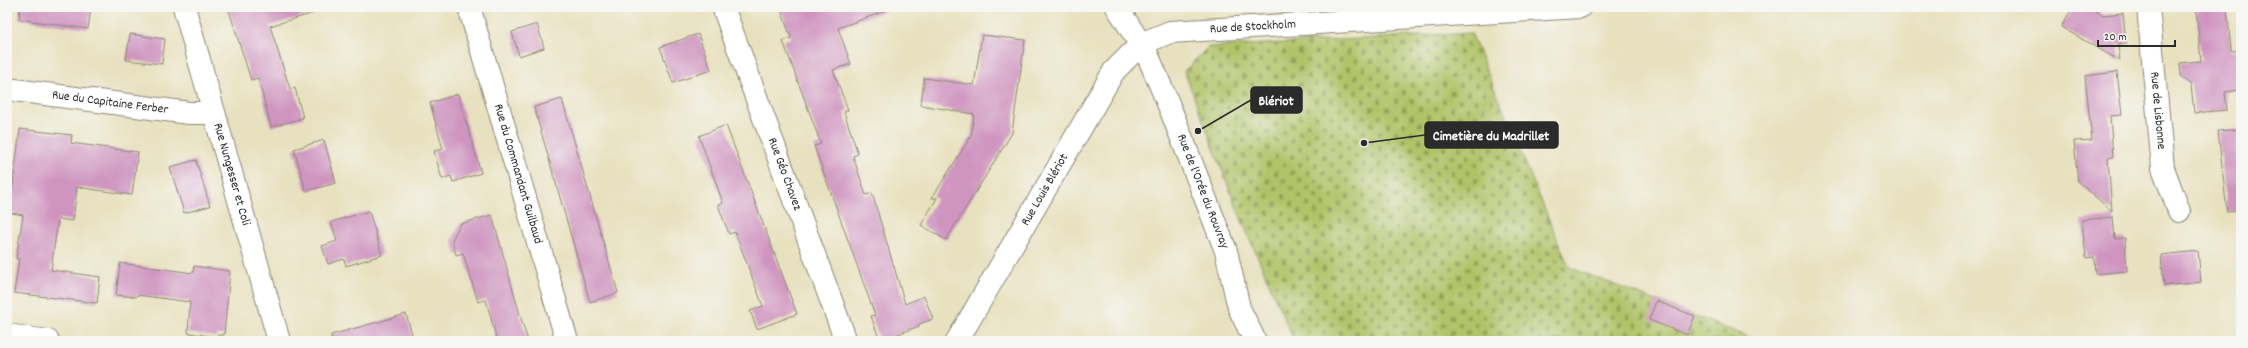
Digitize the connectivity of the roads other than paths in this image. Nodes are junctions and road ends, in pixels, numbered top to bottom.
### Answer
1 (184, 7) edge
2 (469, 7) edge
3 (723, 7) edge
4 (1117, 7) edge
5 (1580, 7) edge
6 (2148, 7) edge
7 (1455, 10) edge
8 (1141, 44) junction
9 (7, 89) edge
10 (214, 113) junction
11 (2179, 212) dead end
12 (7, 335) edge
13 (48, 341) edge
14 (279, 341) edge
15 (567, 341) edge
16 (846, 341) edge
17 (957, 341) edge
18 (1255, 341) edge

1 - 10 street, Rue Nungesser et Coli
2 - 15 street, Rue du Commandant Guilbaud
3 - 16 street, Rue Géo Chavez
4 - 8 street
5 - 7 street, Rue de Stockholm
6 - 11 street, Rue de Lisbonne
7 - 8 street, Rue de Stockholm
8 - 17 street, Rue Louis Blériot
8 - 18 street, Rue de l'Orée du Rouvray
9 - 10 street, Rue du Capitaine Ferber
10 - 14 street, Rue Nungesser et Coli
12 - 13 street

